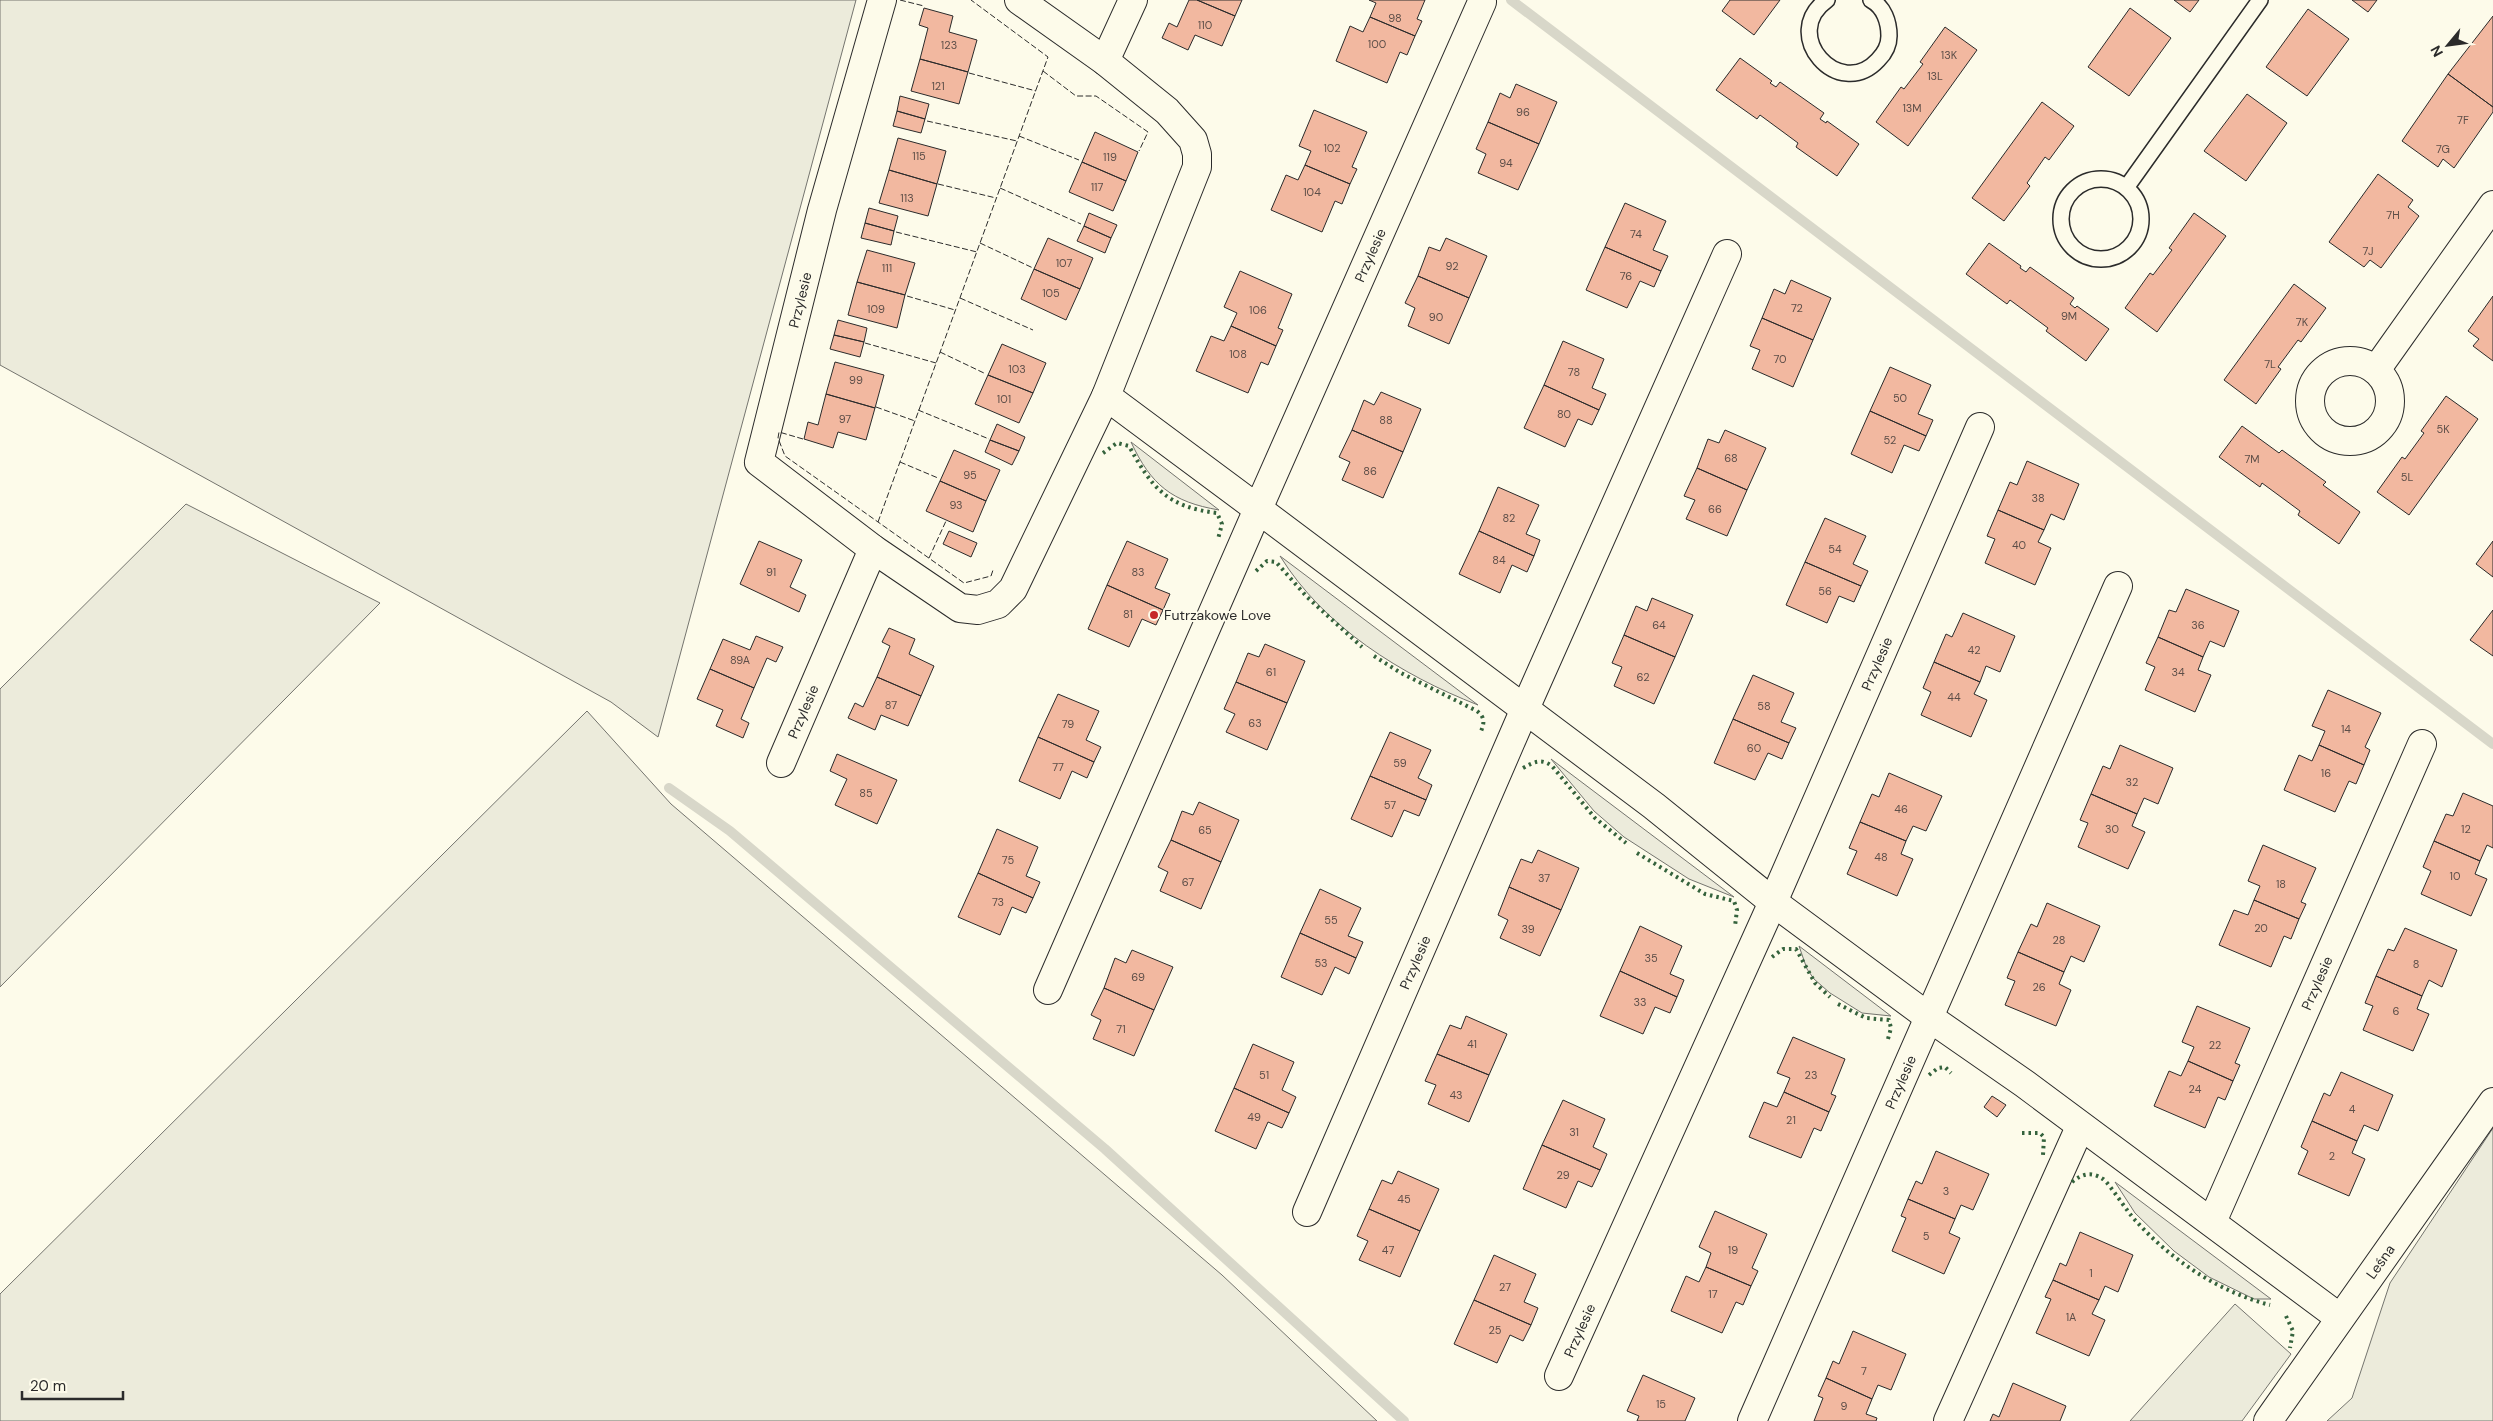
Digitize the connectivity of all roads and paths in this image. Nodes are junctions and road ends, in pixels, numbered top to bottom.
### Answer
1 (882, 0) edge
2 (1019, 0) edge
3 (1133, 0) edge
4 (1828, 0) edge
5 (2260, 0) edge
6 (1874, 1) edge
7 (1482, 2) dead end
8 (1105, 61) junction
9 (2126, 188) junction
10 (2493, 205) edge
11 (1727, 254) dead end
12 (2376, 370) dead end
13 (1106, 396) junction
14 (1980, 427) dead end
15 (1258, 509) junction
16 (873, 549) junction
17 (2118, 586) dead end
18 (1524, 711) junction
19 (2422, 744) dead end
20 (781, 763) dead end
21 (1773, 902) junction
22 (1048, 990) dead end
23 (1930, 1018) junction
24 (2493, 1102) edge
25 (2080, 1127) junction
26 (1307, 1212) dead end
27 (2212, 1222) junction
28 (2340, 1318) junction
29 (1559, 1376) dead end
30 (1752, 1421) edge
31 (1948, 1421) edge
32 (2268, 1421) edge

1 - 16 street, Przylesie
2 - 8 street, Przylesie
3 - 8 street
4 - 6 lane
5 - 9 lane
7 - 15 street, Przylesie
8 - 13 street, Przylesie
9 - 9 lane
10 - 12 street
11 - 18 street, Przylesie
13 - 15 street
13 - 16 street, Przylesie
14 - 21 street, Przylesie
15 - 18 street
15 - 22 street, Przylesie
16 - 20 street, Przylesie
17 - 23 street, Przylesie
18 - 21 street
18 - 26 street, Przylesie
19 - 27 street, Przylesie
21 - 23 street
21 - 29 street, Przylesie
23 - 25 street
23 - 30 street, Przylesie
24 - 28 street, Leśna
25 - 27 street
25 - 31 street
27 - 28 street
28 - 32 street, Leśna

